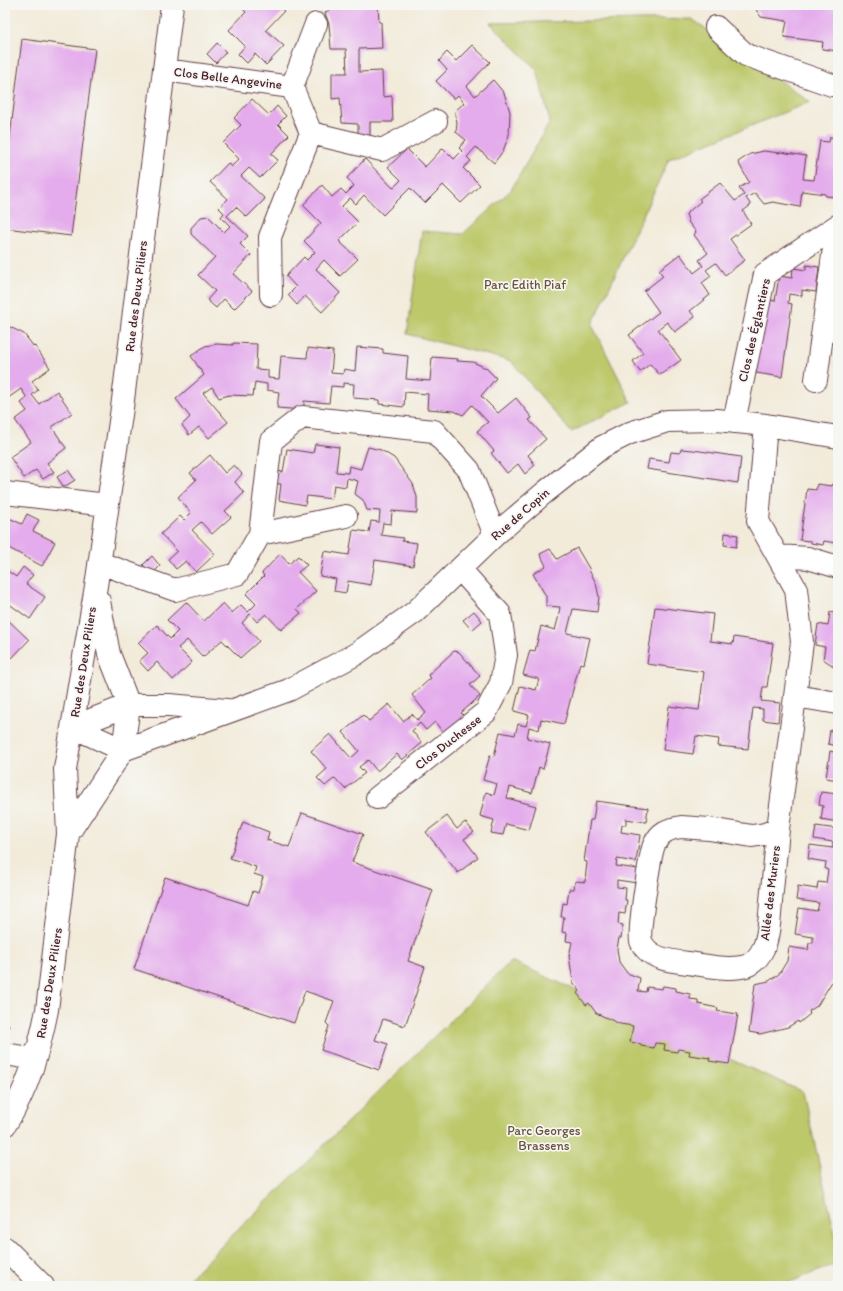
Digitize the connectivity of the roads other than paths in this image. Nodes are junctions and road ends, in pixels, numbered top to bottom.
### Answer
1 (172, 5) edge
2 (316, 24) dead end
3 (716, 27) dead end
4 (164, 70) junction
5 (838, 85) edge
6 (292, 87) junction
7 (436, 121) dead end
8 (311, 133) junction
9 (837, 227) edge
10 (271, 295) dead end
11 (816, 380) dead end
12 (734, 422) junction
13 (766, 425) junction
14 (838, 437) edge
15 (5, 494) edge
16 (107, 505) junction
17 (346, 516) dead end
18 (260, 534) junction
19 (495, 535) junction
20 (778, 556) junction
21 (100, 563) junction
22 (838, 567) edge
23 (460, 569) junction
24 (96, 586) junction
25 (795, 696) junction
26 (838, 703) edge
27 (129, 705) junction
28 (237, 710) junction
29 (73, 726) junction
30 (123, 750) junction
31 (376, 798) dead end
32 (778, 829) junction
33 (68, 834) junction
34 (5, 1054) edge
35 (35, 1059) junction
36 (5, 1125) edge
37 (5, 1248) edge
38 (43, 1286) edge

1 - 4 street, Rue des Deux Piliers
2 - 6 street, Clos Belle Angevine
3 - 5 street
4 - 6 street, Clos Belle Angevine
4 - 16 street, Rue des Deux Piliers
6 - 8 street, Clos Belle Angevine
7 - 8 street
8 - 10 street
9 - 11 street
9 - 12 street, Clos des Églantiers
12 - 13 street, Rue de Copin
12 - 19 street, Rue de Copin
13 - 14 street, Rue de Copin
13 - 20 street, Allée des Muriers
15 - 16 street
16 - 21 street, Rue des Deux Piliers
17 - 18 street
18 - 19 street
18 - 21 street
19 - 23 street, Rue de Copin
20 - 22 street
20 - 25 street, Allée des Muriers
21 - 24 street, Rue des Deux Piliers
23 - 28 street, Rue de Copin
23 - 31 street, Clos Duchesse
24 - 27 street, Rue des Deux Piliers
24 - 29 street, Rue des Deux Piliers
25 - 26 street
25 - 32 street, Allée des Muriers
27 - 28 street
27 - 29 street
27 - 30 street, Rue des Deux Piliers
28 - 30 street, Rue de Copin
29 - 30 street
29 - 33 street, Rue des Deux Piliers
30 - 33 street, Rue des Deux Piliers
32 - 32 street, Allée des Muriers
33 - 35 street, Rue des Deux Piliers
34 - 35 street
35 - 36 street, Rue des Deux Piliers
37 - 38 street

